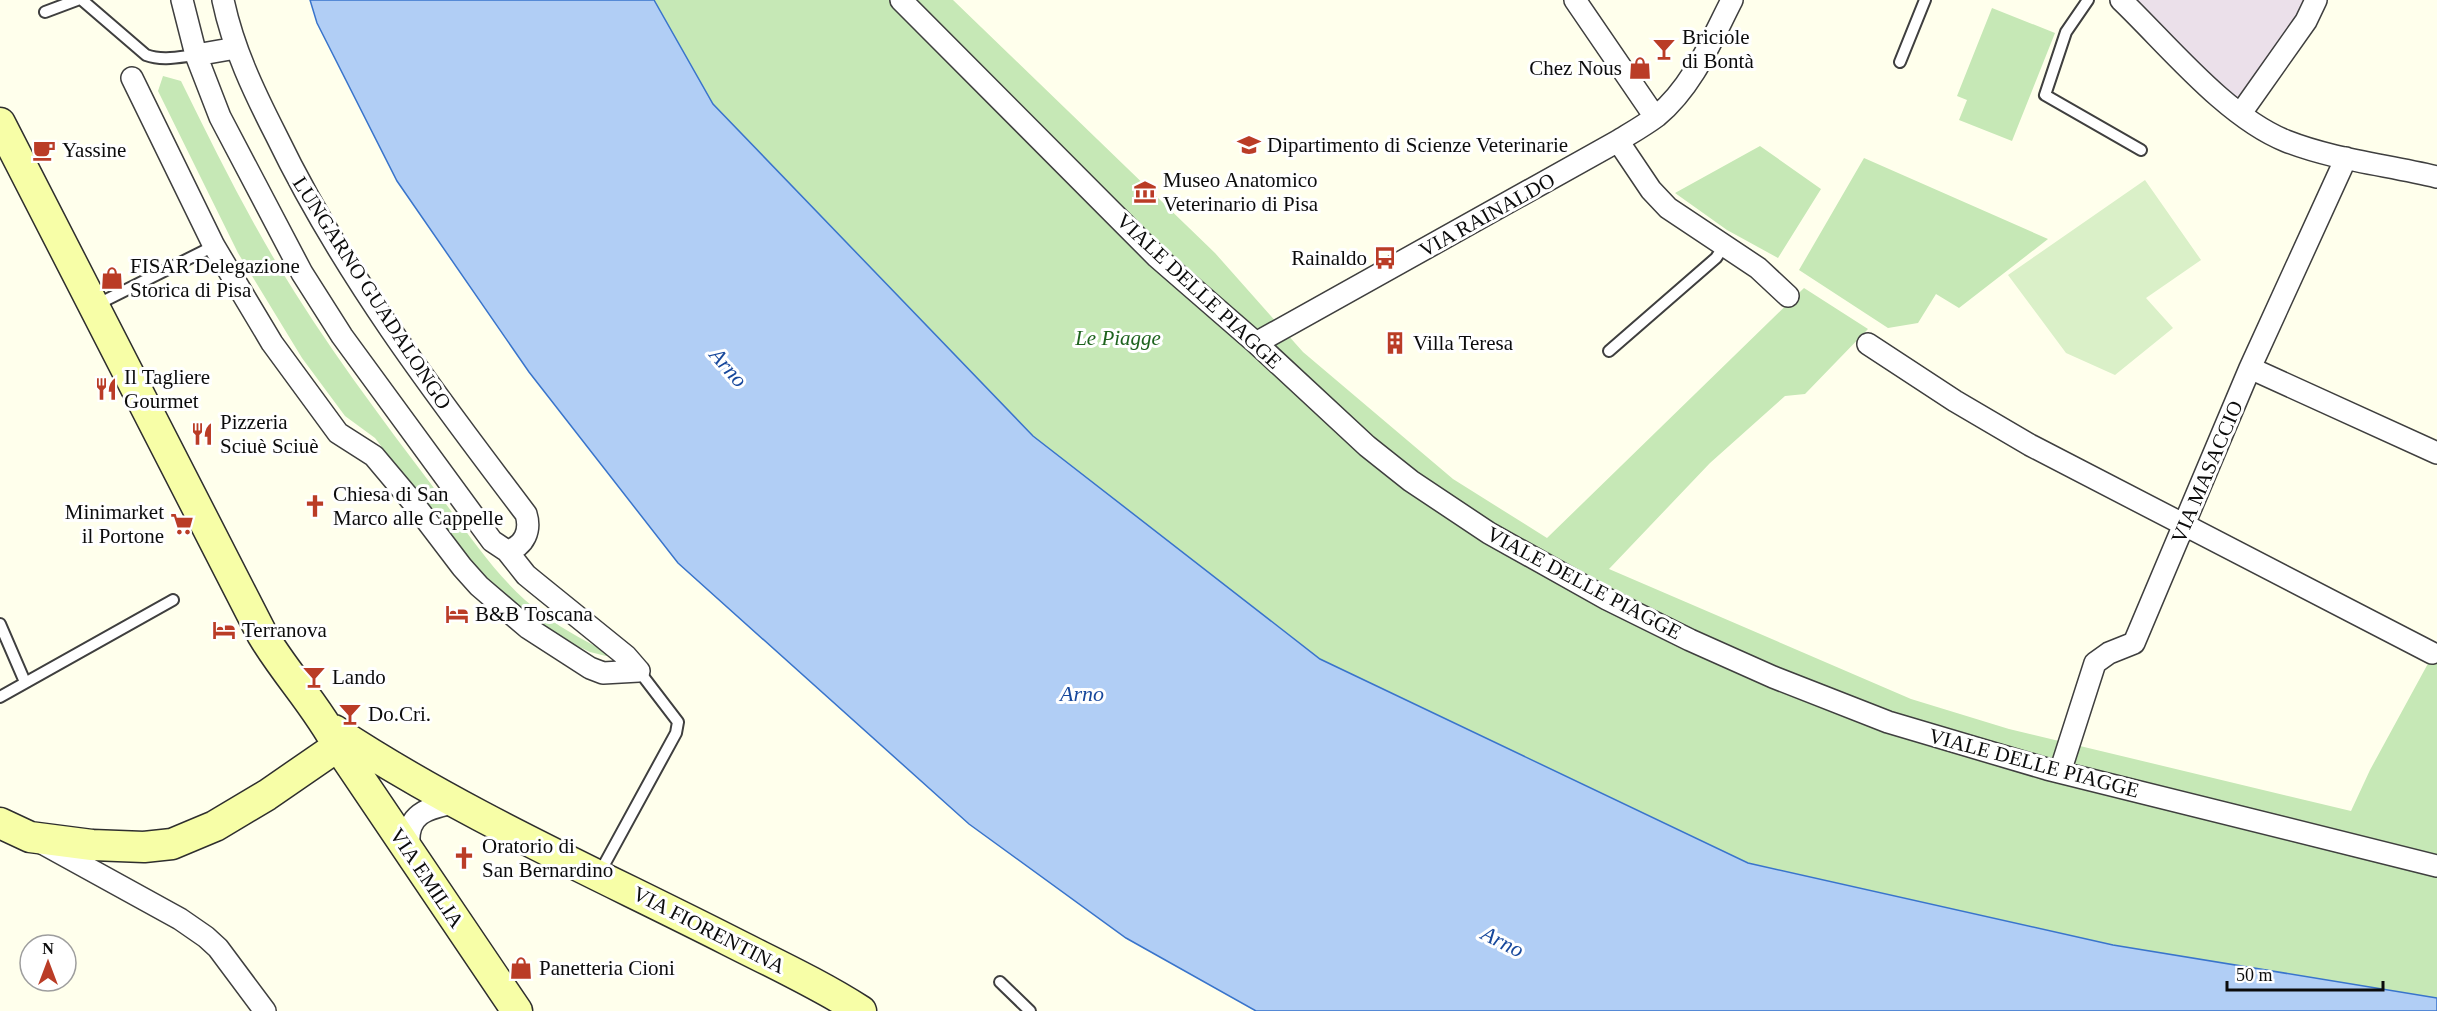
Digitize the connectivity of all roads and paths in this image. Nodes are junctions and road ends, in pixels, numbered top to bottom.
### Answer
1 (77, 0) edge
2 (82, 0) edge
3 (182, 0) edge
4 (223, 0) edge
5 (901, 0) edge
6 (1575, 0) edge
7 (1732, 0) edge
8 (1924, 0) edge
9 (2088, 0) edge
10 (2121, 0) edge
11 (2316, 0) edge
12 (45, 12) dead end
13 (236, 48) junction
14 (196, 55) junction
15 (1900, 62) dead end
16 (132, 78) dead end
17 (2241, 114) junction
18 (1655, 117) junction
19 (0, 123) edge
20 (1618, 141) junction
21 (2141, 150) dead end
22 (2346, 158) junction
23 (2437, 177) edge
24 (214, 246) junction
25 (1724, 246) junction
26 (1788, 296) dead end
27 (94, 306) junction
28 (1256, 343) junction
29 (1868, 344) dead end
30 (1609, 351) dead end
31 (2250, 368) junction
32 (2437, 453) edge
33 (2184, 526) junction
34 (507, 551) junction
35 (172, 600) dead end
36 (0, 624) edge
37 (2432, 653) dead end
38 (639, 671) junction
39 (25, 682) junction
40 (0, 697) edge
41 (332, 735) junction
42 (2060, 772) junction
43 (459, 802) junction
44 (0, 823) edge
45 (30, 837) junction
46 (410, 853) junction
47 (2437, 866) edge
48 (598, 875) junction
49 (1000, 982) dead end
50 (265, 1011) edge
51 (516, 1011) edge
52 (861, 1011) edge
53 (1030, 1011) edge

1 - 12 lane
2 - 14 lane
3 - 14 street, LUNGARNO GUADALONGO
4 - 13 street, LUNGARNO GUADALONGO
5 - 28 street, VIALE DELLE PIAGGE
6 - 18 street
7 - 18 street, VIA RAINALDO
8 - 15 lane
9 - 21 lane
10 - 17 street
11 - 17 street
13 - 14 street
13 - 34 street, LUNGARNO GUADALONGO
14 - 34 street, LUNGARNO GUADALONGO
16 - 24 street
17 - 22 street
18 - 20 street, VIA RAINALDO
19 - 27 main road
20 - 25 street
20 - 28 street, VIA RAINALDO
22 - 23 street
22 - 31 street, VIA MASACCIO
24 - 27 lane
24 - 38 street
25 - 26 street
25 - 30 lane
27 - 41 main road
28 - 42 street, VIALE DELLE PIAGGE
29 - 33 street
31 - 32 street
31 - 33 street, VIA MASACCIO
33 - 37 street
33 - 42 street, VIA MASACCIO
34 - 38 street, LUNGARNO GUADALONGO
35 - 39 lane
36 - 39 lane
38 - 48 lane
39 - 40 lane
41 - 43 main road, VIA FIORENTINA
41 - 45 main road
41 - 46 main road, VIA EMILIA
42 - 47 street, VIALE DELLE PIAGGE
43 - 46 street
43 - 48 main road, VIA FIORENTINA
44 - 45 main road
45 - 50 street
46 - 51 main road, VIA EMILIA
48 - 52 main road, VIA FIORENTINA
49 - 53 lane

